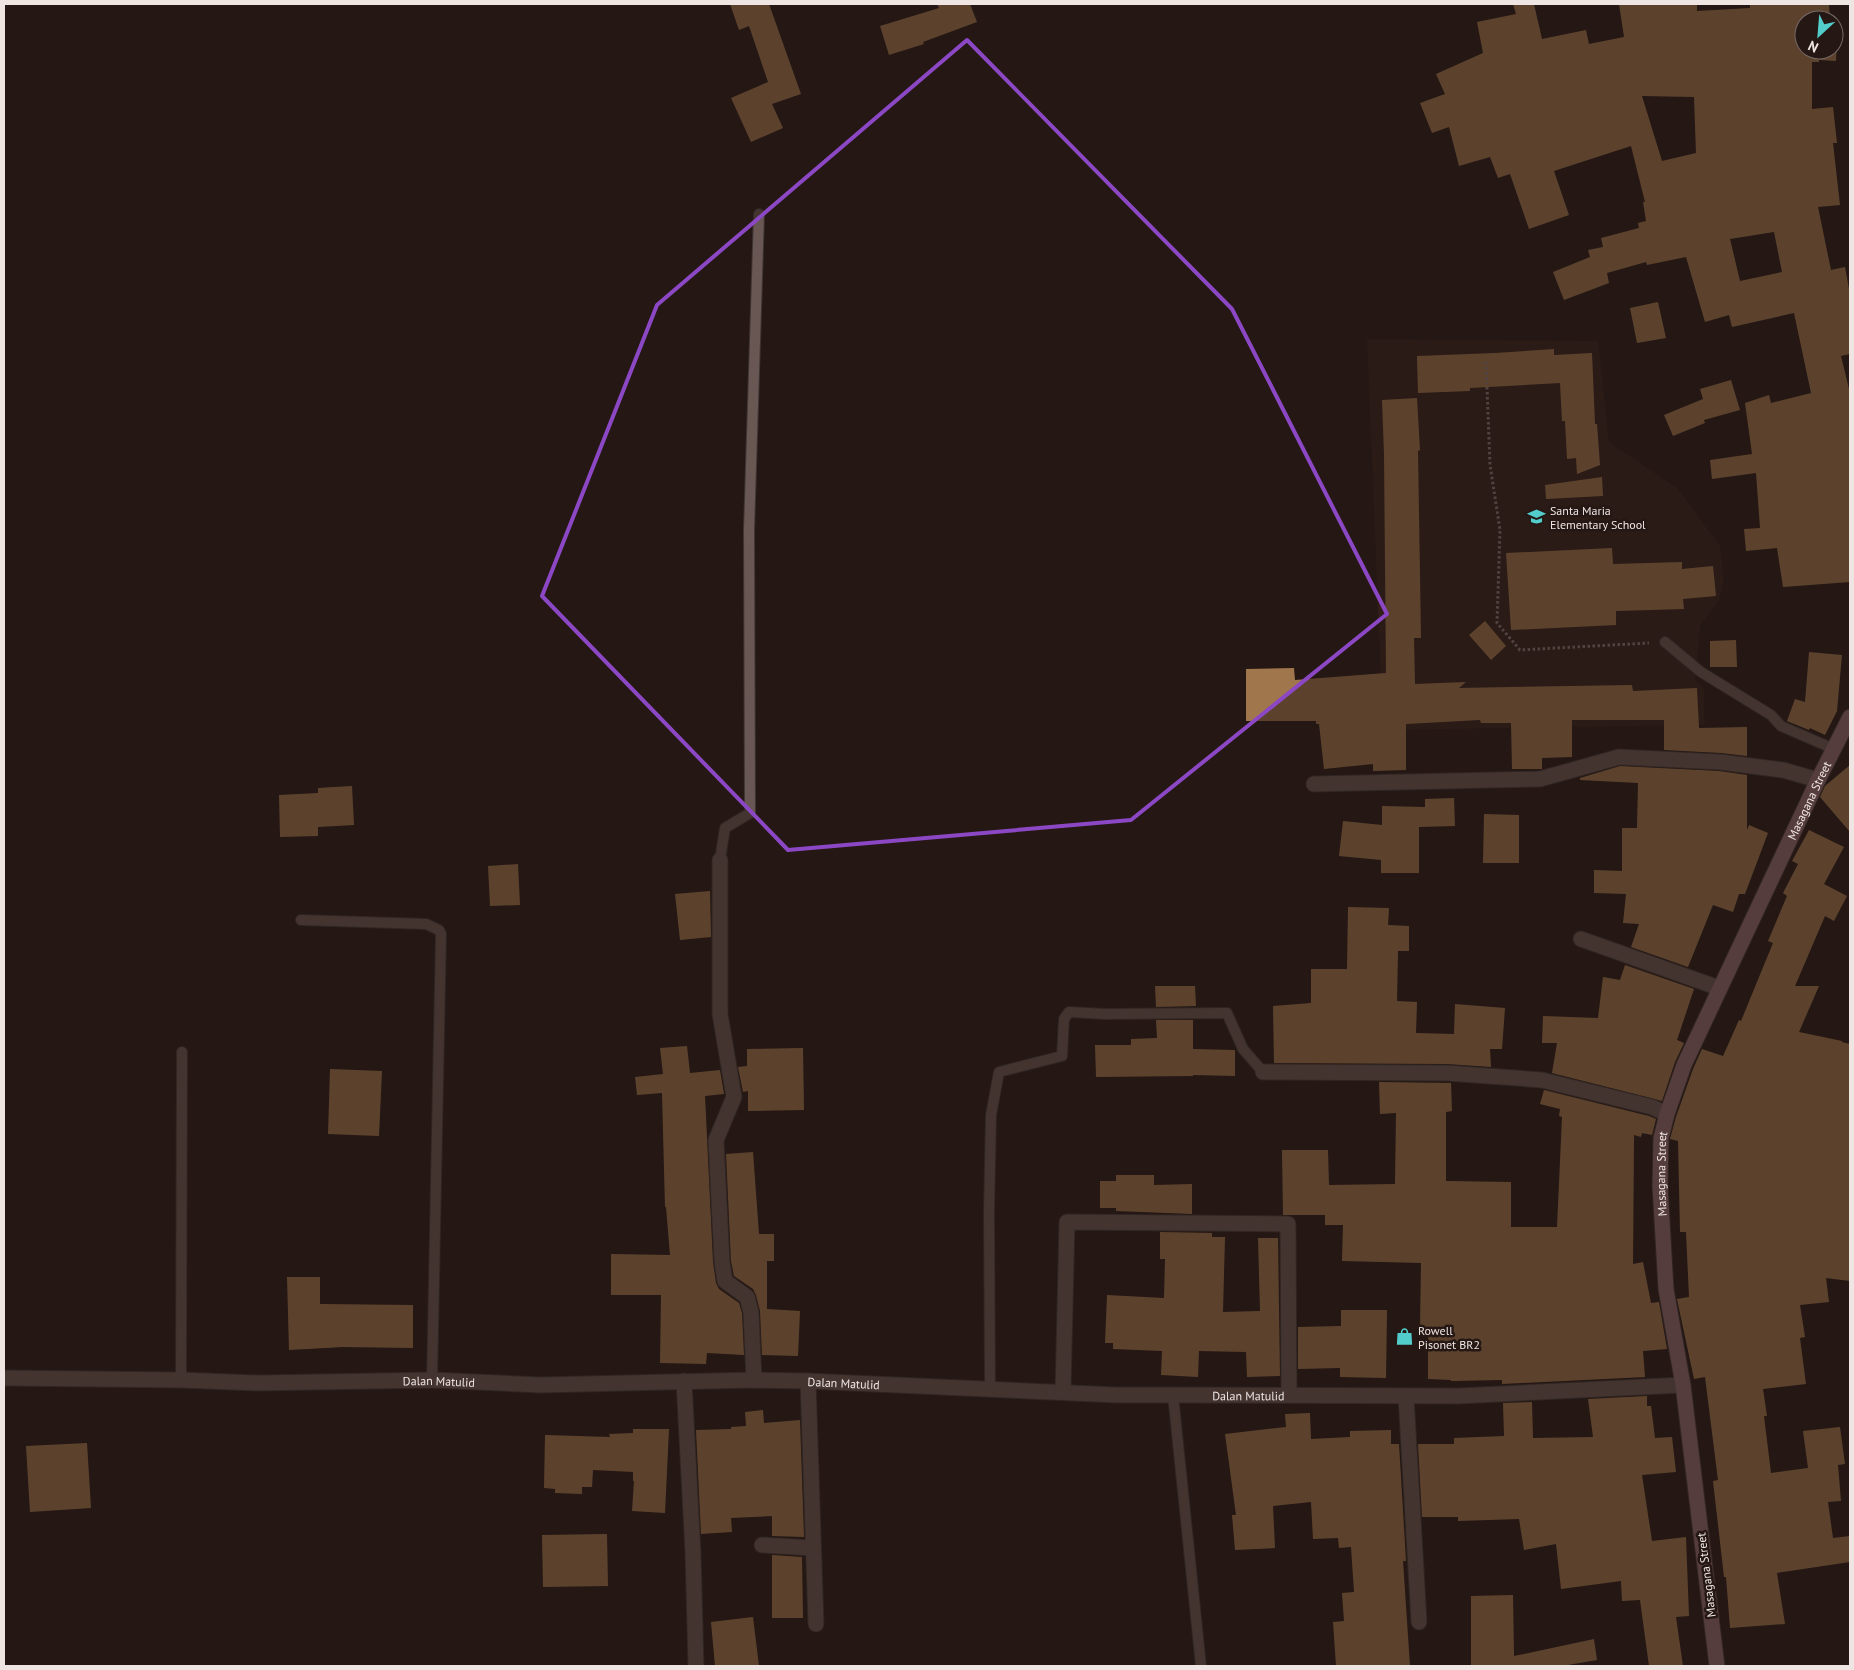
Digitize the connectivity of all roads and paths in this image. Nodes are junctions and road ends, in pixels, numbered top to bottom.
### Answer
1 (759, 214) dead end
2 (1486, 362) dead end
3 (1665, 642) joint
4 (1850, 717) edge
5 (1834, 749) junction
6 (1818, 780) junction
7 (1314, 784) dead end
8 (720, 860) joint
9 (301, 920) dead end
10 (1581, 940) dead end
11 (1719, 988) junction
12 (182, 1052) dead end
13 (1263, 1072) joint
14 (1667, 1114) junction
15 (4, 1378) edge
16 (181, 1380) junction
17 (432, 1380) junction
18 (754, 1380) junction
19 (684, 1381) junction
20 (808, 1381) junction
21 (1682, 1385) junction
22 (990, 1389) junction
23 (1063, 1392) junction
24 (1173, 1395) junction
25 (1289, 1395) junction
26 (1406, 1396) junction
27 (762, 1545) dead end
28 (813, 1548) junction
29 (1419, 1622) dead end
30 (816, 1624) dead end
31 (696, 1666) edge
32 (1201, 1666) edge
33 (1716, 1666) edge

1 - 8 lane
2 - 3 path
3 - 5 lane
4 - 5 street, Masagana Street
5 - 6 street, Masagana Street
6 - 7 street
6 - 11 street, Masagana Street
8 - 18 street
9 - 17 lane
10 - 11 street
11 - 14 street, Masagana Street
12 - 16 lane
13 - 14 street
13 - 22 lane
14 - 21 street, Masagana Street
15 - 16 street, Dalan Matulid
16 - 17 street, Dalan Matulid
17 - 19 street, Dalan Matulid
18 - 19 street, Dalan Matulid
18 - 20 street, Dalan Matulid
19 - 31 street
20 - 22 street, Dalan Matulid
20 - 28 street
21 - 26 street, Dalan Matulid
21 - 33 street, Masagana Street
22 - 23 street, Dalan Matulid
23 - 24 street, Dalan Matulid
23 - 25 street
24 - 25 street, Dalan Matulid
24 - 32 lane
25 - 26 street, Dalan Matulid
26 - 29 street
27 - 28 street
28 - 30 street

